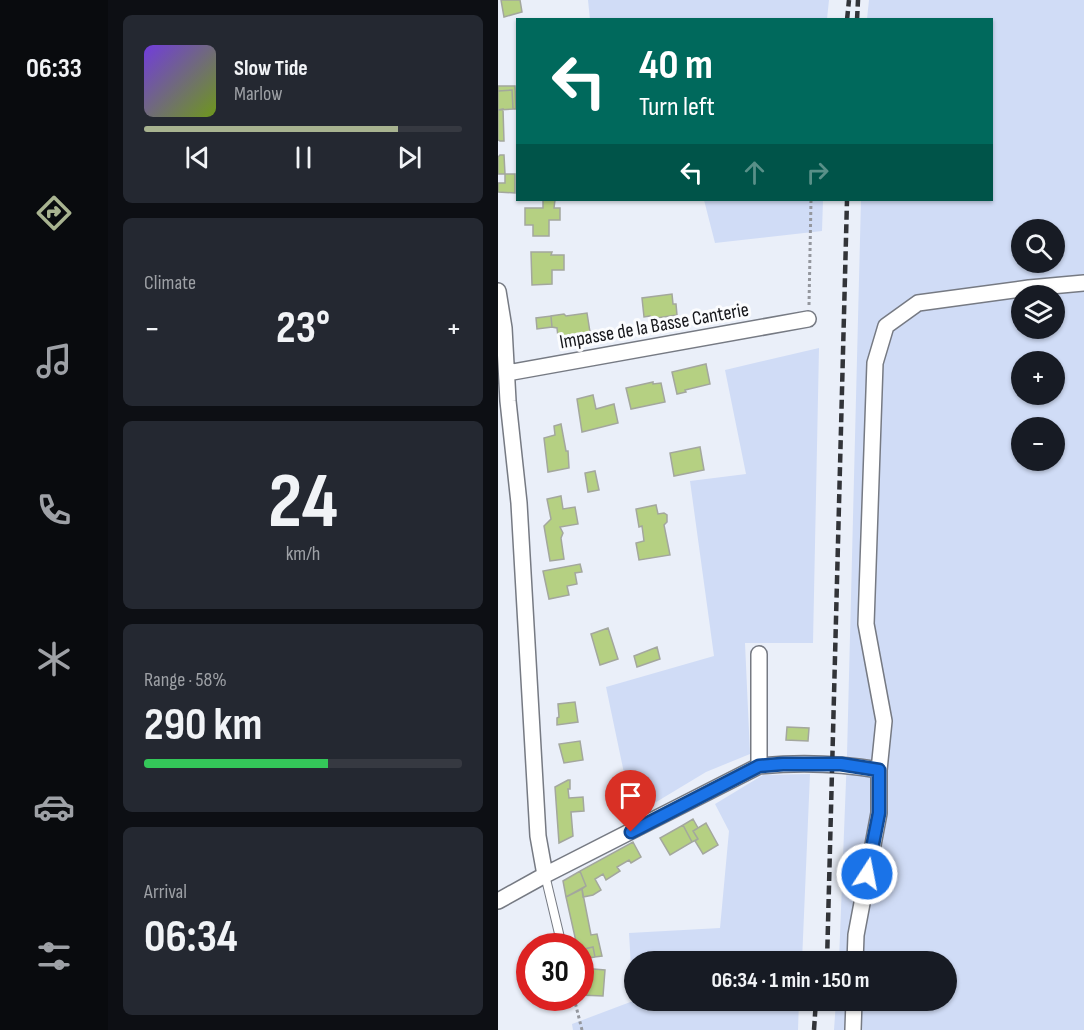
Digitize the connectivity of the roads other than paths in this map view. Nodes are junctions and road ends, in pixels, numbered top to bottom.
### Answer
1 (1084, 283) edge
2 (498, 291) edge
3 (808, 319) road end
4 (507, 373) junction
5 (759, 654) dead end
6 (759, 766) junction
7 (879, 770) junction
8 (545, 875) junction
9 (498, 901) edge
10 (559, 933) edge
11 (855, 951) edge
12 (854, 1011) edge
13 (853, 1030) edge

1 - 7 street
2 - 4 street
3 - 4 street, Impasse de la Basse Canterie
4 - 8 street
5 - 6 street
6 - 7 street
6 - 8 street
7 - 11 street
8 - 9 street
8 - 10 lane
12 - 13 street

